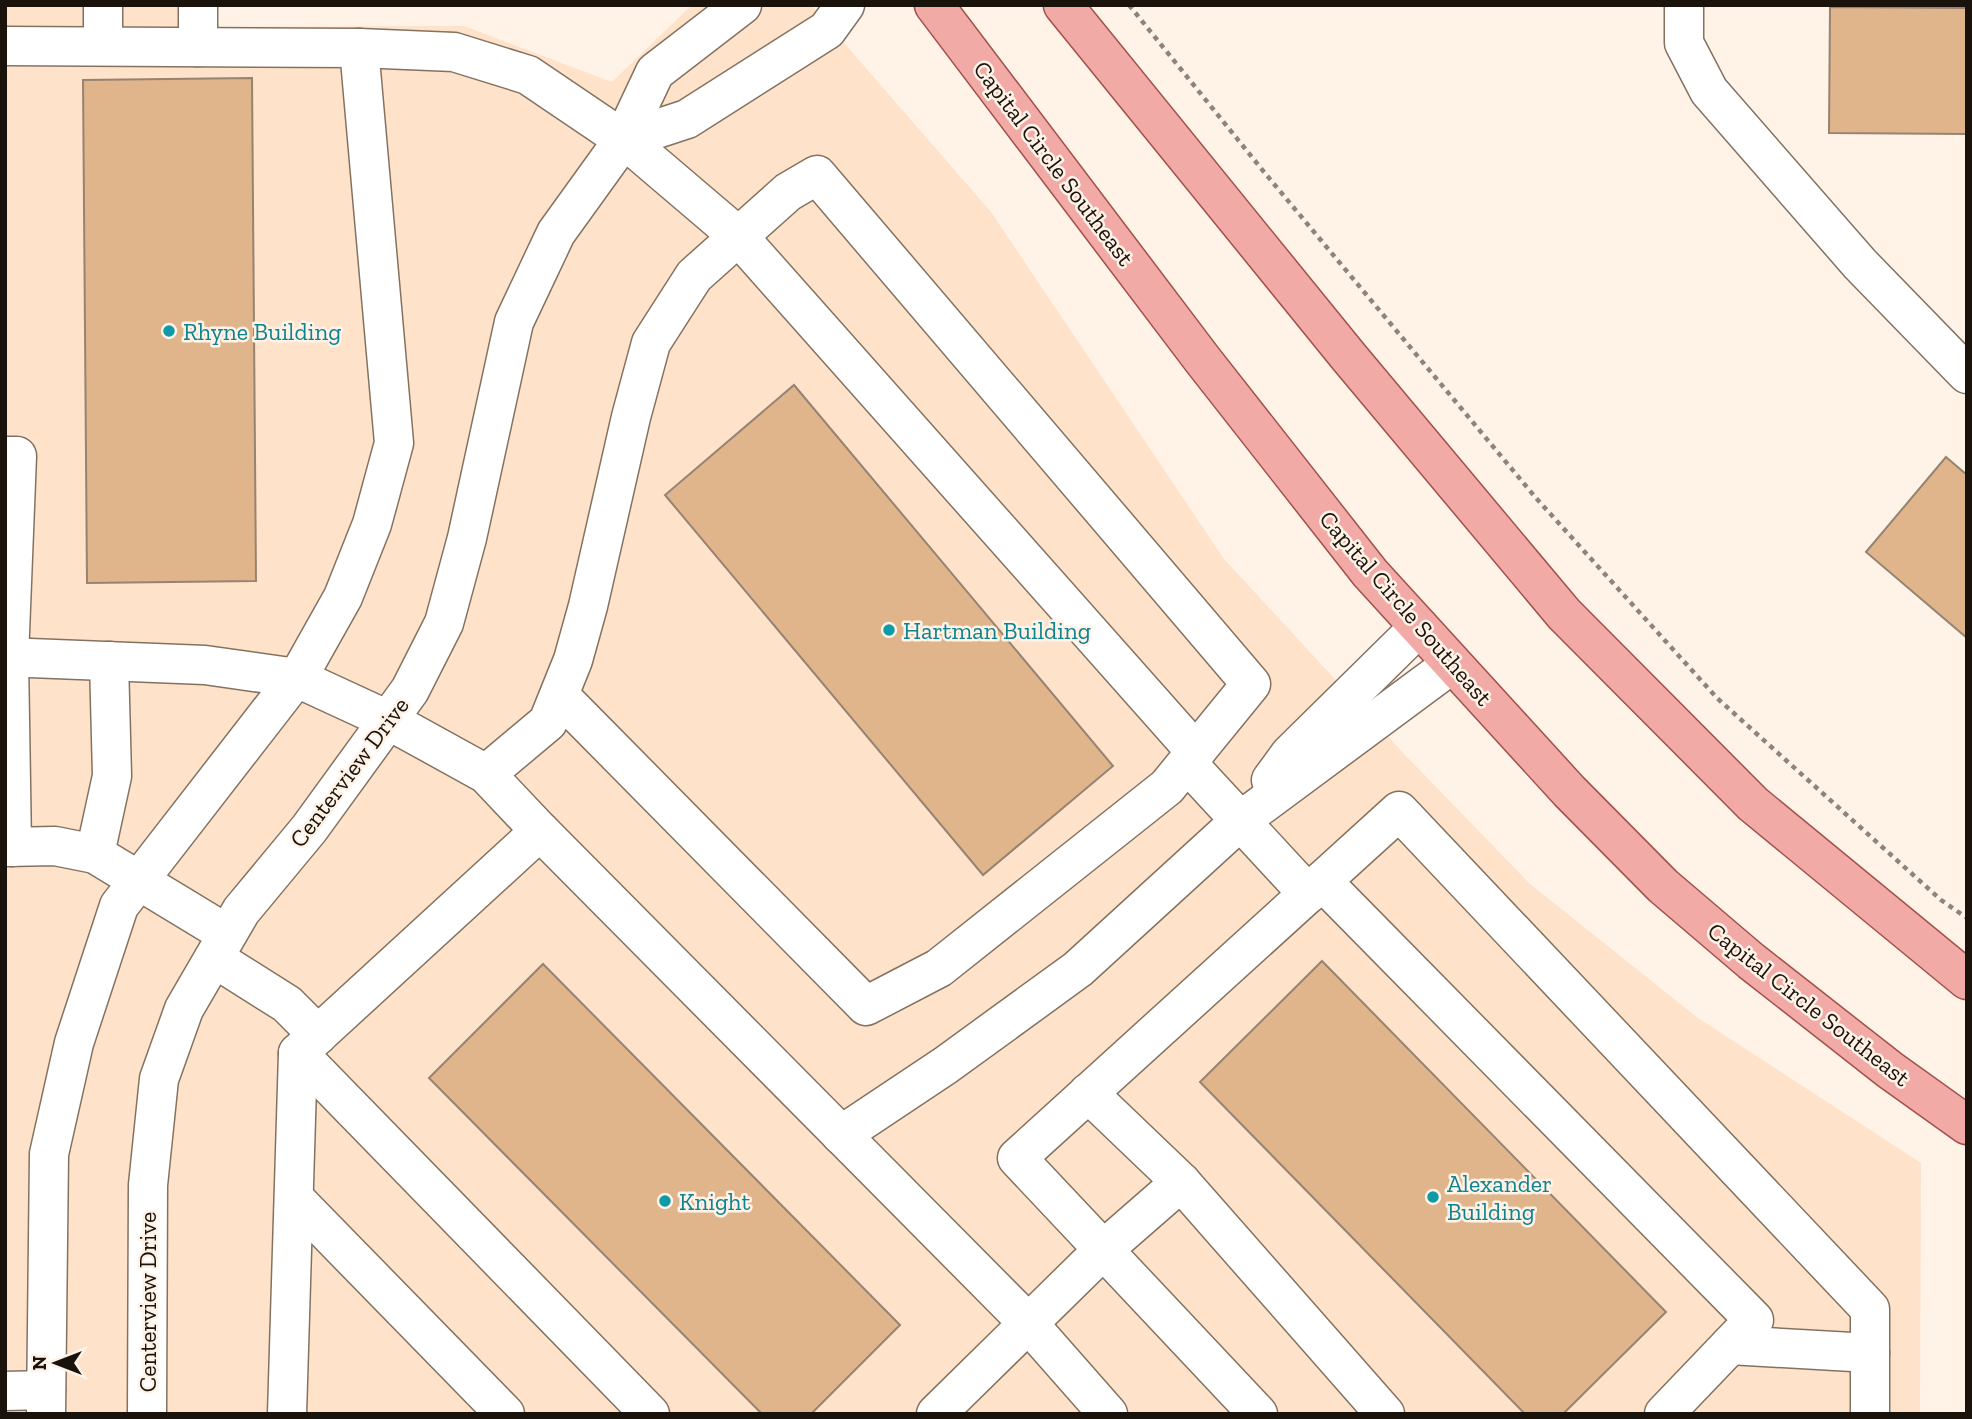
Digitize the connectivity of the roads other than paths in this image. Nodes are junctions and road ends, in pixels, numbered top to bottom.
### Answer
1 (103, 5) edge
2 (198, 5) edge
3 (742, 5) edge
4 (845, 5) edge
5 (934, 5) edge
6 (1063, 5) edge
7 (1684, 5) edge
8 (5, 46) edge
9 (103, 46) junction
10 (198, 47) junction
11 (359, 48) junction
12 (623, 140) junction
13 (738, 236) junction
14 (1967, 374) edge
15 (5, 456) edge
16 (9, 554) edge
17 (1419, 627) junction
18 (7, 658) edge
19 (109, 661) junction
20 (1452, 664) junction
21 (297, 678) junction
22 (559, 695) junction
23 (388, 720) junction
24 (1191, 757) junction
25 (486, 774) junction
26 (1240, 821) junction
27 (540, 831) junction
28 (8, 847) edge
29 (95, 854) junction
30 (139, 881) junction
31 (1315, 887) junction
32 (221, 946) junction
33 (1967, 980) edge
34 (308, 1044) junction
35 (1088, 1093) junction
36 (1967, 1125) edge
37 (841, 1135) junction
38 (1181, 1182) junction
39 (294, 1198) junction
40 (1103, 1250) junction
41 (1028, 1323) junction
42 (1730, 1345) junction
43 (1870, 1353) junction
44 (5, 1391) edge
45 (46, 1402) edge
46 (147, 1414) edge
47 (287, 1414) edge
48 (505, 1414) edge
49 (650, 1414) edge
50 (936, 1414) edge
51 (1108, 1414) edge
52 (1258, 1414) edge
53 (1385, 1414) edge
54 (1664, 1414) edge
55 (1870, 1414) edge

1 - 9 street
2 - 10 street
3 - 12 street, Centerview Drive
4 - 12 street
5 - 17 main road, Capital Circle Southeast
6 - 33 main road
7 - 14 street
8 - 9 street
9 - 10 street
10 - 11 street
11 - 12 street
11 - 21 street
12 - 13 street
12 - 23 street, Centerview Drive
13 - 22 street
13 - 24 street
13 - 24 street
15 - 16 street
16 - 18 street
17 - 20 main road, Capital Circle Southeast
17 - 26 street
18 - 19 street
18 - 28 street
19 - 21 street
19 - 29 street
20 - 26 street
20 - 36 main road, Capital Circle Southeast
21 - 23 street
21 - 30 street
22 - 24 street
22 - 25 street
23 - 25 street
23 - 32 street, Centerview Drive
24 - 26 street
25 - 27 street
26 - 31 street
26 - 37 street
27 - 34 street
27 - 37 street
28 - 29 street
29 - 30 street
30 - 32 street
30 - 45 street
31 - 35 street
31 - 42 street
31 - 43 street
32 - 34 street
32 - 46 street, Centerview Drive
34 - 39 street
34 - 49 street
35 - 38 street
35 - 40 street
37 - 41 street
38 - 40 street
38 - 53 street
39 - 47 street
39 - 48 street
40 - 41 street
40 - 52 street
41 - 50 street
41 - 51 street
42 - 43 street
42 - 54 street
43 - 55 street
44 - 45 street

